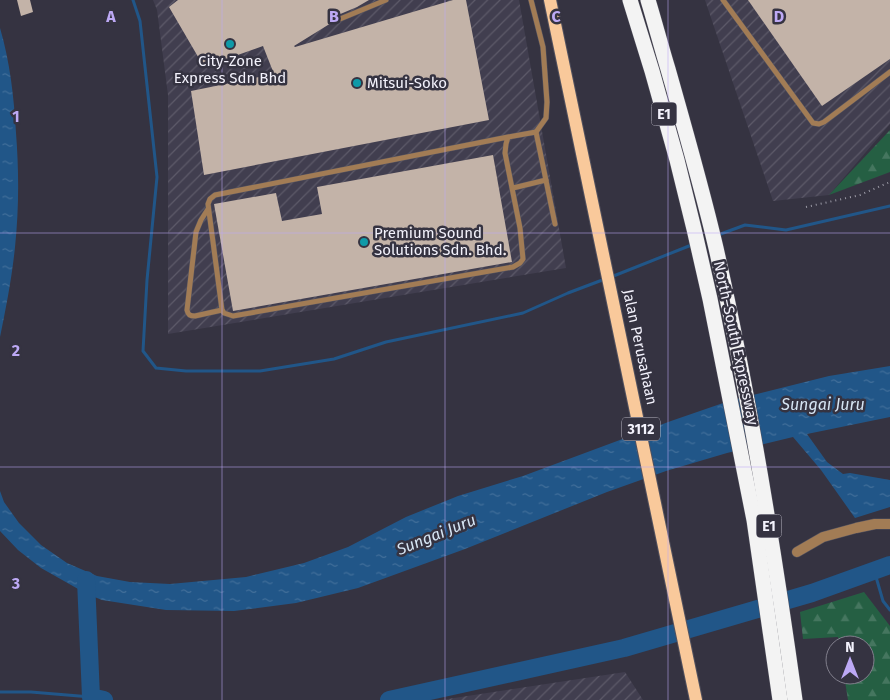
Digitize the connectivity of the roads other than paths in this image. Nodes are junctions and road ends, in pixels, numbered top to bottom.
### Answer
1 (386, 0) edge
2 (531, 0) edge
3 (550, 0) edge
4 (630, 0) edge
5 (648, 0) edge
6 (723, 0) edge
7 (340, 18) dead end
8 (890, 72) edge
9 (536, 132) junction
10 (508, 138) junction
11 (546, 180) junction
12 (513, 188) junction
13 (208, 209) junction
14 (554, 224) dead end
15 (222, 310) junction
16 (890, 524) edge
17 (797, 552) dead end
18 (696, 700) edge
19 (780, 700) edge
20 (795, 700) edge

1 - 7 lane
2 - 9 lane
3 - 18 main road, Jalan Perusahaan / 3112
4 - 19 highway, North–South Expressway / E1
5 - 20 highway, North–South Expressway / E1
6 - 8 lane
9 - 10 lane
9 - 11 lane
10 - 12 lane
10 - 13 lane
11 - 12 lane
11 - 14 lane
12 - 15 lane
13 - 15 lane
13 - 15 lane
16 - 17 street

